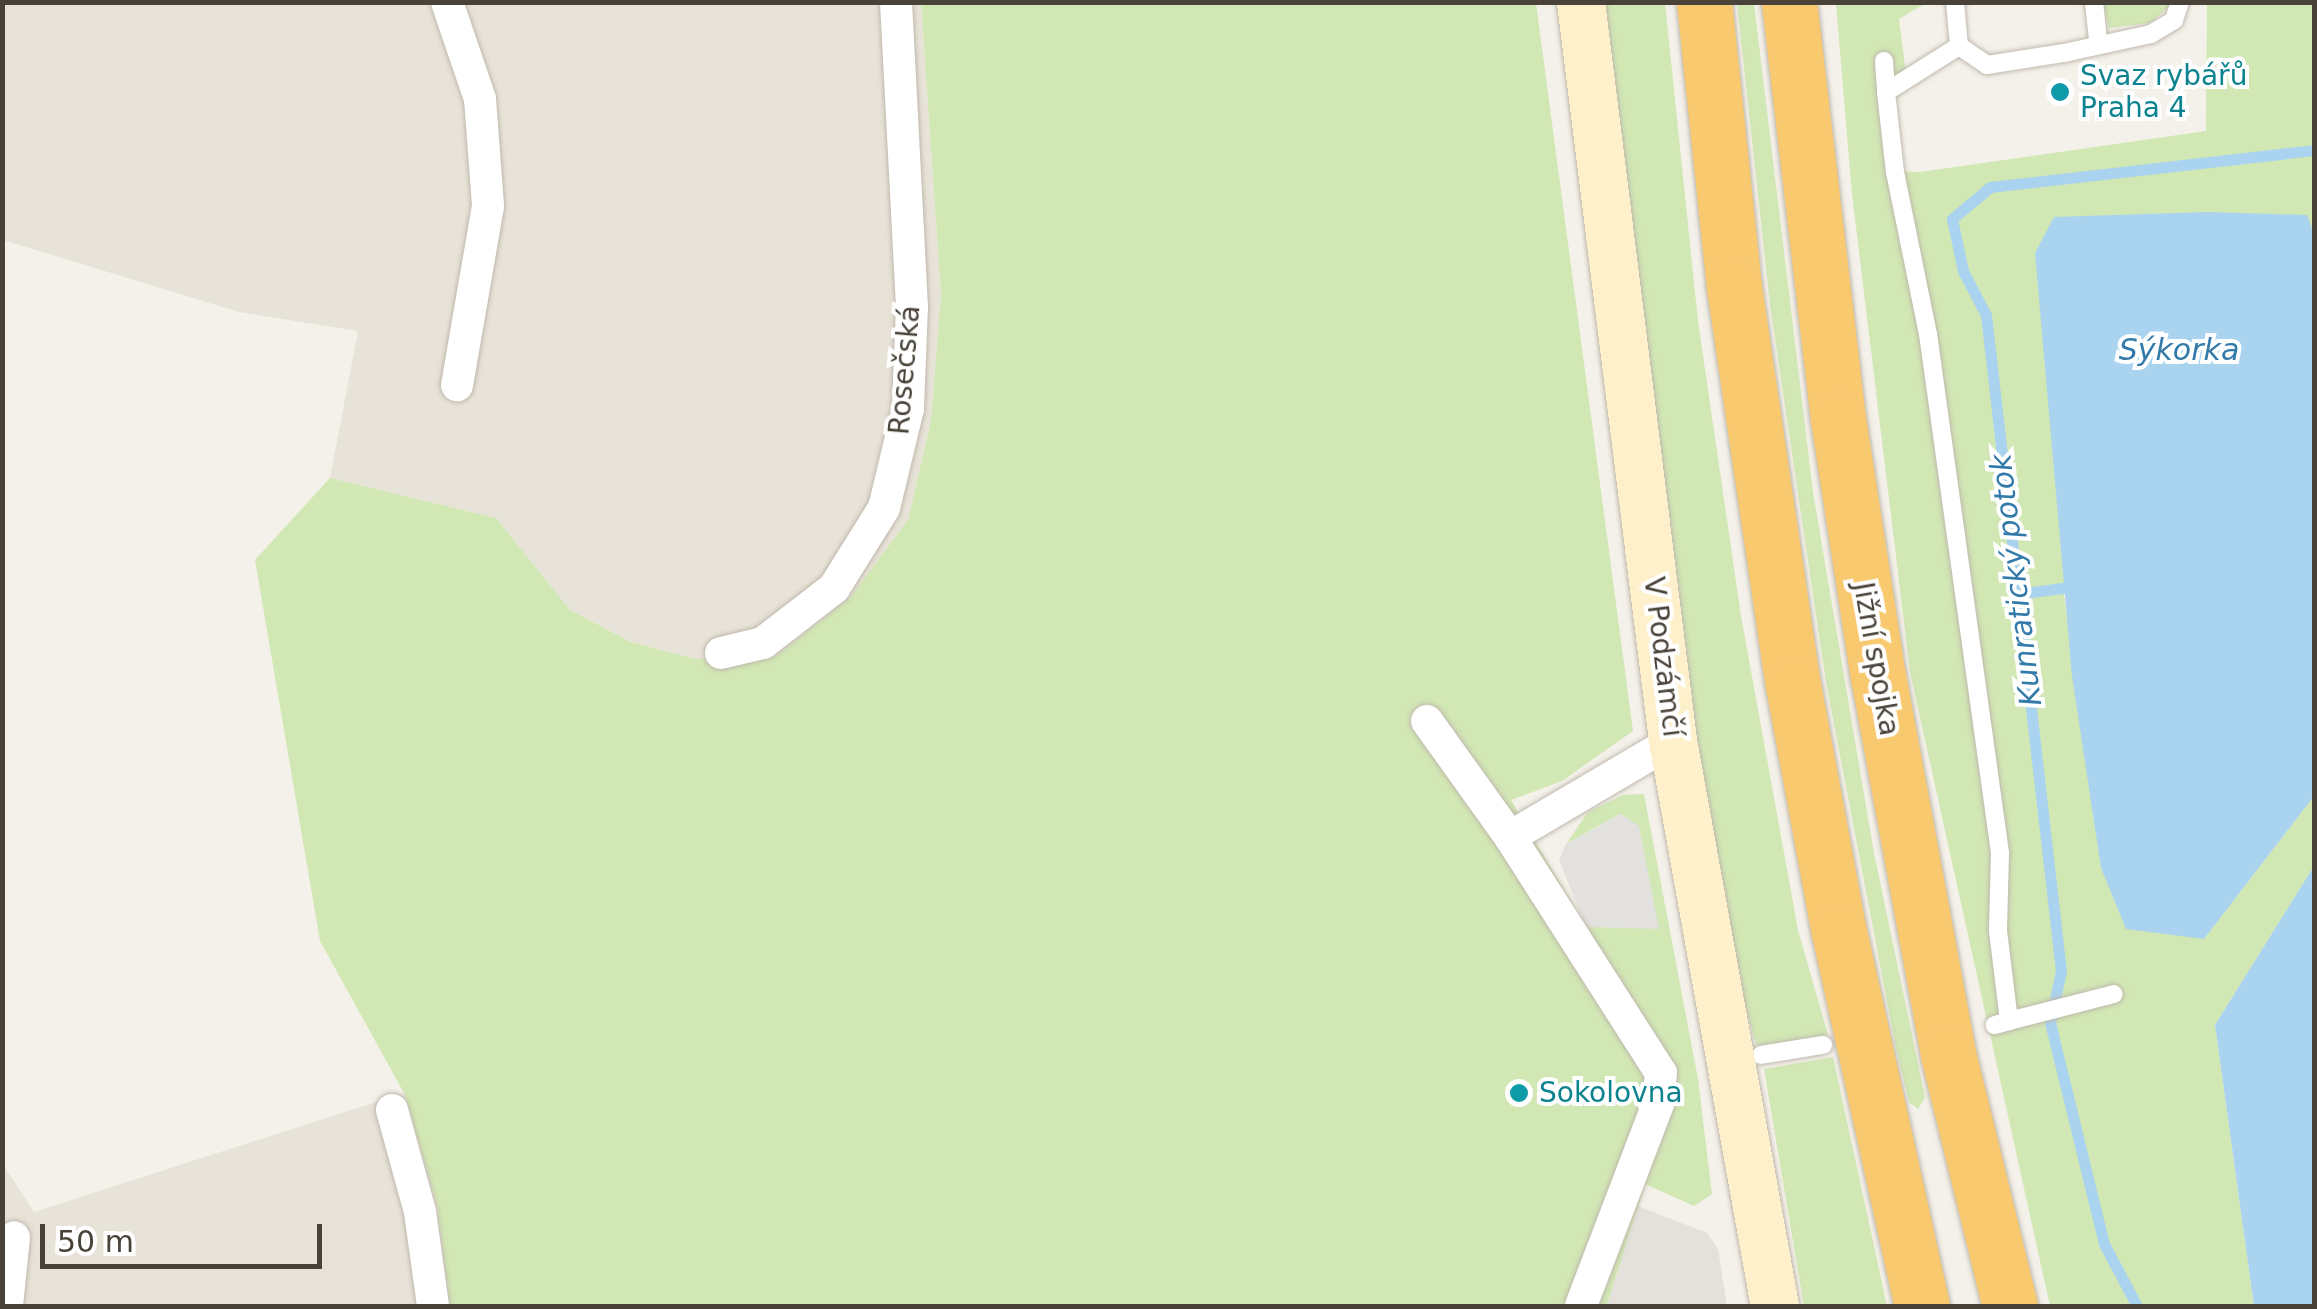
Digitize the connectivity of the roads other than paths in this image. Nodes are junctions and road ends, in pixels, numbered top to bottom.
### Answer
1 (447, 2) edge
2 (896, 2) edge
3 (1582, 2) edge
4 (1704, 2) edge
5 (1790, 2) edge
6 (1955, 2) edge
7 (2094, 2) edge
8 (2180, 2) edge
9 (2098, 41) junction
10 (1959, 46) junction
11 (1884, 60) dead end
12 (1886, 92) junction
13 (457, 385) dead end
14 (721, 653) dead end
15 (1427, 721) dead end
16 (1674, 741) junction
17 (1510, 837) junction
18 (2114, 994) dead end
19 (1823, 1045) dead end
20 (1761, 1055) dead end
21 (392, 1110) dead end
22 (14, 1237) dead end
23 (7, 1306) edge
24 (432, 1306) edge
25 (1580, 1306) edge
26 (1775, 1306) edge
27 (1922, 1306) edge
28 (2010, 1306) edge

1 - 13 street
2 - 14 street, Rosečská
3 - 16 street, V Podzámčí
4 - 27 highway
5 - 28 highway, Jižní spojka
6 - 10 lane
7 - 9 lane
8 - 9 lane
9 - 10 lane
10 - 12 lane
11 - 12 lane
12 - 18 lane
15 - 17 street
16 - 17 street
16 - 26 street, V Podzámčí
17 - 25 street
19 - 20 lane
21 - 24 street
22 - 23 street

